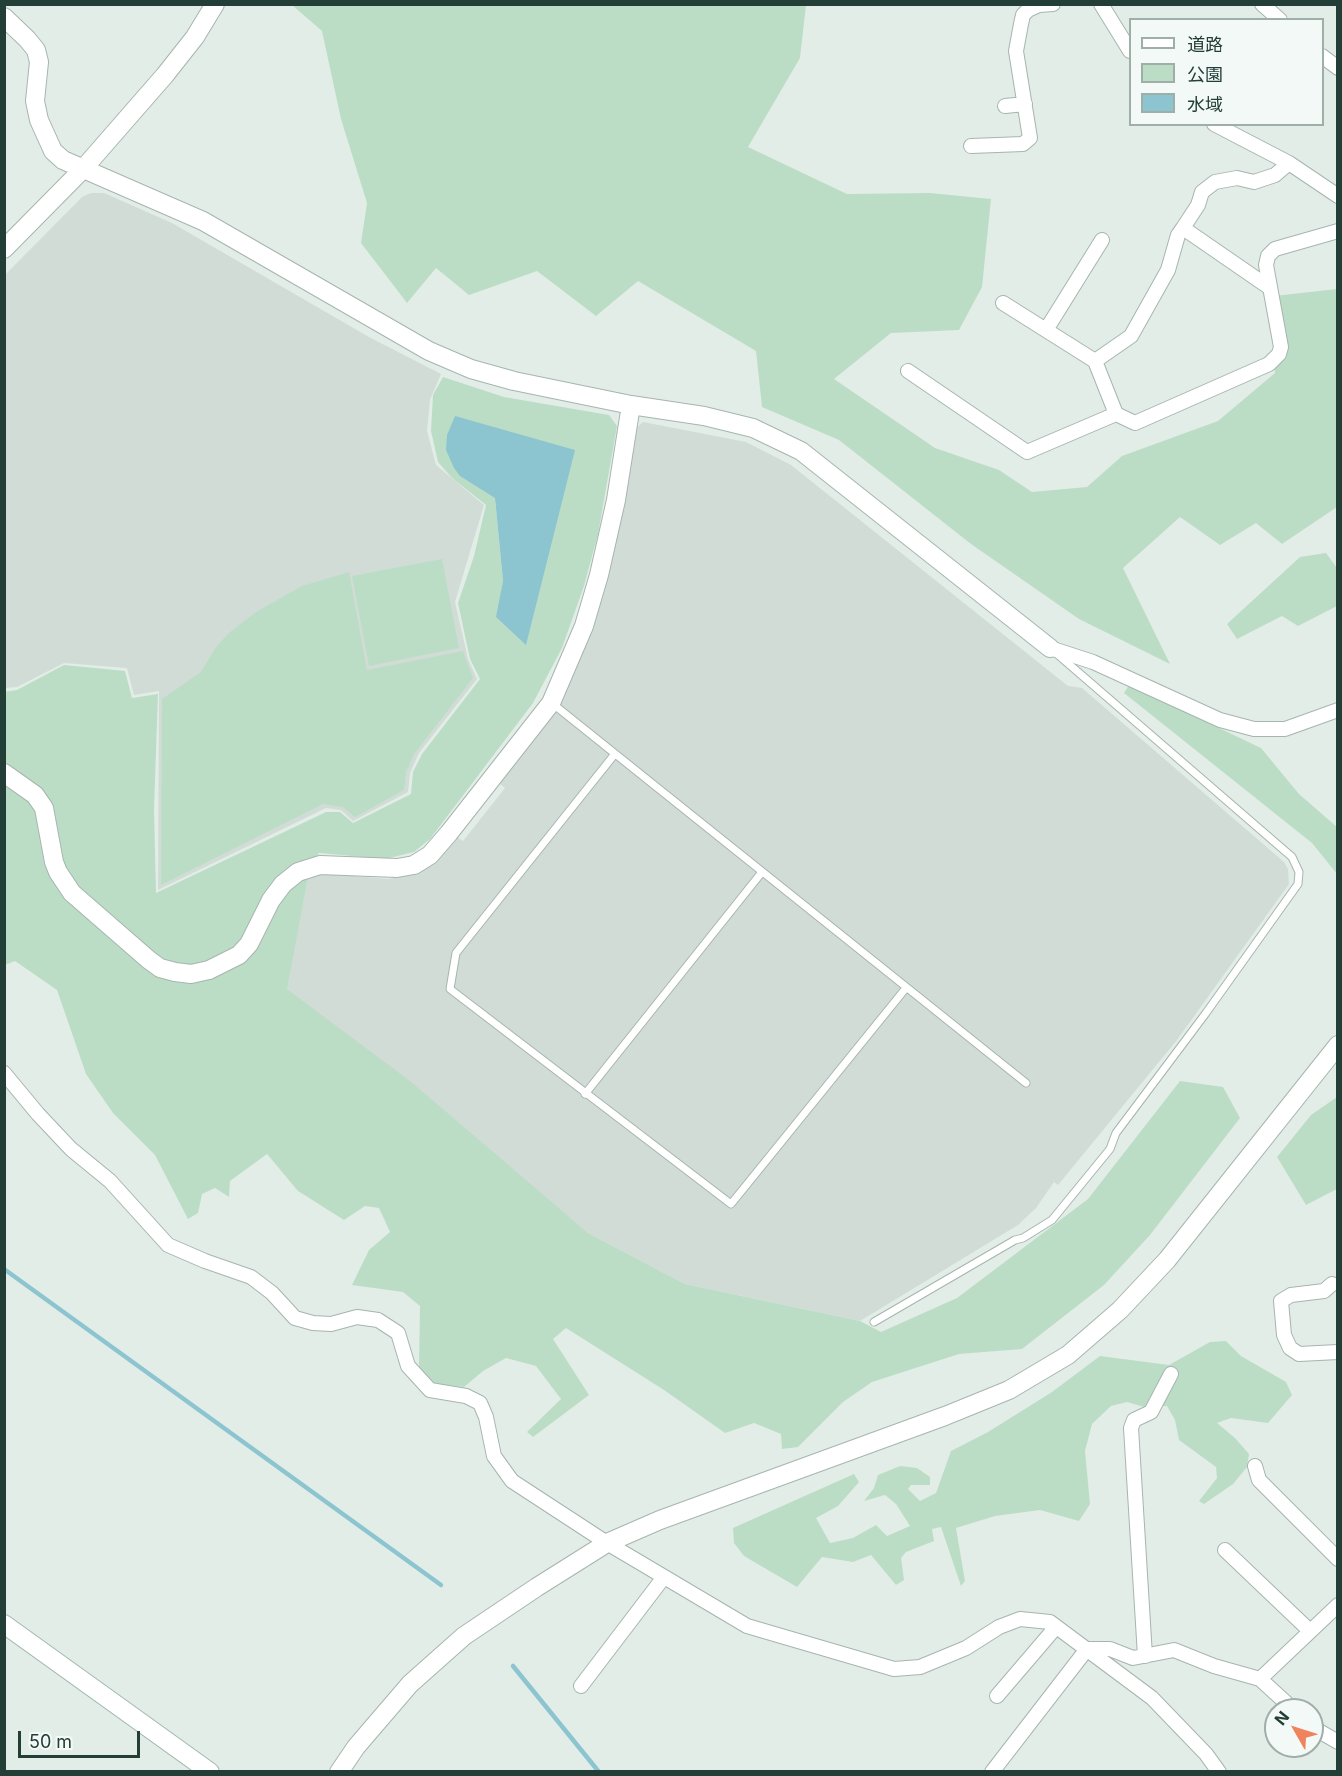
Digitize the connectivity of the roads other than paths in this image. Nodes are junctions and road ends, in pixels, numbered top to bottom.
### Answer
1 (215, 4) edge
2 (1053, 4) edge
3 (1101, 4) edge
4 (1262, 4) edge
5 (4, 17) edge
6 (1278, 18) edge
7 (1129, 48) edge
8 (1324, 57) edge
9 (1338, 68) edge
10 (1025, 104) junction
11 (1005, 106) dead end
12 (1218, 126) edge
13 (971, 146) dead end
14 (1289, 163) junction
15 (83, 169) junction
16 (1338, 196) edge
17 (1183, 228) junction
18 (1338, 231) edge
19 (1102, 240) dead end
20 (4, 249) edge
21 (1270, 288) junction
22 (1003, 303) dead end
23 (1046, 330) junction
24 (1095, 361) junction
25 (908, 371) dead end
26 (631, 405) junction
27 (1116, 414) junction
28 (1050, 648) junction
29 (550, 703) junction
30 (1338, 710) edge
31 (614, 755) junction
32 (4, 773) edge
33 (762, 872) junction
34 (906, 988) junction
35 (1338, 1045) edge
36 (4, 1073) edge
37 (1026, 1083) dead end
38 (585, 1094) junction
39 (1332, 1284) dead end
40 (874, 1322) dead end
41 (1338, 1352) edge
42 (1171, 1374) dead end
43 (1255, 1466) dead end
44 (607, 1543) junction
45 (1225, 1550) dead end
46 (1338, 1559) edge
47 (664, 1577) junction
48 (1338, 1605) edge
49 (4, 1624) edge
50 (1056, 1627) junction
51 (1311, 1630) junction
52 (1087, 1649) junction
53 (1145, 1656) junction
54 (1260, 1678) junction
55 (581, 1686) dead end
56 (997, 1696) dead end
57 (1281, 1698) edge
58 (1324, 1734) edge
59 (1338, 1742) edge
60 (210, 1772) edge
61 (339, 1772) edge
62 (992, 1772) edge
63 (1219, 1772) edge

1 - 15 street
2 - 10 street
3 - 7 street
4 - 6 street
5 - 15 street
8 - 9 street
10 - 11 street
10 - 13 street
12 - 14 street
14 - 16 street
14 - 17 street
15 - 20 street
15 - 26 street
17 - 21 street
17 - 24 street
18 - 21 street
19 - 23 street
21 - 27 street
22 - 23 street
23 - 24 street
24 - 27 street
25 - 27 street
26 - 28 street
26 - 29 street
28 - 30 street
28 - 40 lane
29 - 31 lane
29 - 32 street
31 - 33 lane
31 - 38 lane
33 - 34 lane
33 - 38 lane
34 - 37 lane
34 - 38 lane
35 - 44 street
36 - 44 street
39 - 41 street
42 - 53 street
43 - 46 street
44 - 47 street
44 - 61 street
45 - 51 street
47 - 50 street
47 - 55 street
48 - 51 street
49 - 60 street
50 - 52 street
50 - 56 street
51 - 54 street
52 - 53 street
52 - 62 street
52 - 63 street
53 - 54 street
54 - 57 street
58 - 59 street

